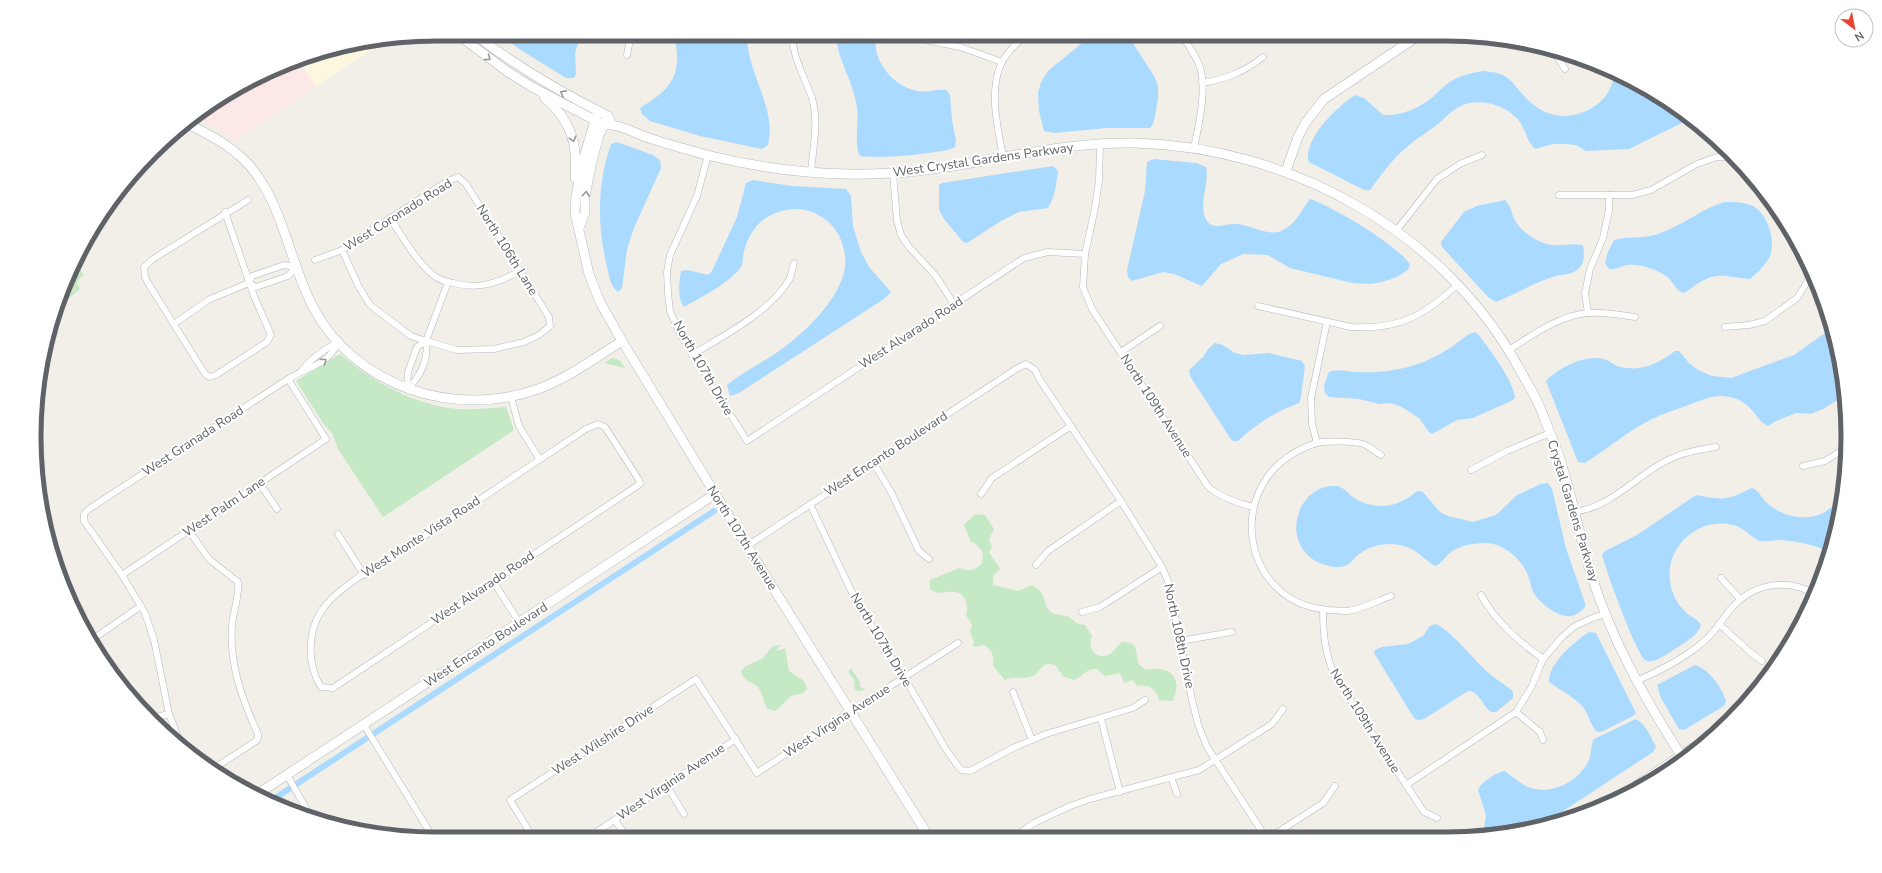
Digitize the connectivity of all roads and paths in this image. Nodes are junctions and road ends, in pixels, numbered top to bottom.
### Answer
1 (466, 41) edge
2 (484, 41) edge
3 (630, 41) edge
4 (792, 41) edge
5 (931, 41) edge
6 (1020, 41) edge
7 (1185, 41) edge
8 (1411, 41) edge
9 (627, 55) dead end
10 (1263, 57) dead end
11 (1557, 57) edge
12 (1002, 62) junction
13 (514, 63) junction
14 (1564, 69) dead end
15 (508, 72) junction
16 (1202, 83) junction
17 (532, 87) junction
18 (603, 119) junction
19 (192, 126) edge
20 (1100, 144) junction
21 (1194, 148) junction
22 (708, 155) junction
23 (1482, 155) dead end
24 (1003, 157) junction
25 (1725, 157) edge
26 (1286, 171) junction
27 (811, 172) junction
28 (893, 173) junction
29 (458, 177) joint
30 (1609, 195) junction
31 (576, 196) junction
32 (1559, 196) dead end
33 (248, 200) dead end
34 (225, 212) junction
35 (390, 218) junction
36 (579, 228) junction
37 (1396, 231) junction
38 (342, 250) junction
39 (1085, 254) junction
40 (315, 260) dead end
41 (794, 263) dead end
42 (296, 267) junction
43 (520, 270) junction
44 (268, 271) junction
45 (1808, 279) edge
46 (272, 282) junction
47 (448, 282) junction
48 (249, 283) junction
49 (1458, 284) junction
50 (954, 304) junction
51 (1258, 306) dead end
52 (1588, 313) junction
53 (1635, 317) dead end
54 (1327, 322) junction
55 (174, 324) junction
56 (1160, 326) dead end
57 (1725, 327) dead end
58 (426, 341) junction
59 (622, 341) junction
60 (338, 342) junction
61 (1509, 350) junction
62 (1121, 352) junction
63 (692, 355) junction
64 (412, 361) junction
65 (1026, 364) joint
66 (423, 365) junction
67 (288, 379) junction
68 (407, 389) junction
69 (512, 397) junction
70 (1071, 426) junction
71 (1550, 433) junction
72 (747, 441) joint
73 (1317, 443) junction
74 (1716, 447) dead end
75 (1840, 451) edge
76 (1381, 455) dead end
77 (540, 460) junction
78 (873, 462) junction
79 (1803, 466) dead end
80 (1471, 470) dead end
81 (260, 484) junction
82 (640, 484) joint
83 (715, 494) junction
84 (981, 494) dead end
85 (1121, 501) junction
86 (810, 504) junction
87 (1253, 507) junction
88 (277, 509) dead end
89 (1574, 512) junction
90 (188, 531) junction
91 (338, 534) dead end
92 (747, 546) junction
93 (929, 559) dead end
94 (1036, 564) dead end
95 (1162, 567) junction
96 (122, 575) junction
97 (364, 575) junction
98 (1721, 578) dead end
99 (493, 582) junction
100 (1809, 592) edge
101 (1481, 595) dead end
102 (1391, 596) dead end
103 (1740, 599) junction
104 (141, 606) junction
105 (1323, 609) junction
106 (1082, 612) dead end
107 (1606, 614) junction
108 (520, 622) junction
109 (1719, 624) junction
110 (1232, 632) dead end
111 (96, 637) edge
112 (1180, 641) junction
113 (958, 643) dead end
114 (1543, 659) junction
115 (1762, 660) dead end
116 (904, 677) junction
117 (1636, 681) junction
118 (326, 688) joint
119 (1013, 692) dead end
120 (1145, 700) dead end
121 (1283, 709) dead end
122 (851, 711) junction
123 (1516, 712) junction
124 (169, 714) junction
125 (158, 717) edge
126 (1101, 719) junction
127 (369, 732) junction
128 (177, 735) edge
129 (736, 739) junction
130 (1032, 740) junction
131 (1543, 740) dead end
132 (1680, 754) edge
133 (1215, 760) junction
134 (218, 766) edge
135 (287, 776) junction
136 (1171, 777) junction
137 (1406, 785) junction
138 (666, 786) junction
139 (1335, 786) dead end
140 (263, 791) edge
141 (1120, 792) junction
142 (1177, 794) dead end
143 (307, 810) edge
144 (684, 814) dead end
145 (1437, 818) dead end
146 (615, 820) junction
147 (430, 832) edge
148 (530, 832) edge
149 (596, 832) edge
150 (623, 832) edge
151 (926, 832) edge
152 (1022, 832) edge
153 (1262, 832) edge
154 (1278, 832) edge

1 -> 15 street
2 - 13 street
3 - 9 street
4 - 27 street
5 - 12 street
6 - 12 street
7 - 16 street
8 - 26 street
10 - 16 street
11 - 14 street
12 - 24 street
13 - 15 street
18 -> 13 street
15 - 17 street
16 - 21 street
17 - 18 street
17 -> 31 street
18 - 22 street, West Crystal Gardens Parkway
18 - 31 street, North 107th Avenue
36 -> 18 street, North 107th Avenue
19 - 42 street
20 - 21 street, West Crystal Gardens Parkway
20 - 24 street, West Crystal Gardens Parkway
20 - 39 street, North 109th Avenue
21 - 26 street, West Crystal Gardens Parkway
22 - 27 street, West Crystal Gardens Parkway
22 - 63 street, North 107th Drive
23 - 37 street
24 - 28 street, West Crystal Gardens Parkway
25 - 30 street
26 - 37 street, Crystal Gardens Parkway
27 - 28 street, West Crystal Gardens Parkway
28 - 50 street
29 - 35 street, West Coronado Road
29 - 43 street, North 106th Lane
30 - 32 street
30 - 52 street
31 - 36 street, North 107th Avenue
33 - 34 street
34 - 48 street
34 - 55 street
35 - 38 street, West Coronado Road
35 - 47 street
36 - 59 street, North 107th Avenue
37 - 49 street, Crystal Gardens Parkway
38 - 40 street, West Coronado Road
38 - 58 street
39 - 50 street, West Alvarado Road
39 - 62 street, North 109th Avenue
41 - 63 street
42 - 44 street
42 - 46 street
42 - 60 street
43 - 47 street
43 - 58 street, North 106th Lane
44 - 46 street
44 - 48 street
45 - 57 street
46 - 48 street
47 - 58 street
48 - 55 street
48 - 55 street
49 - 54 street
49 - 61 street, Crystal Gardens Parkway
50 - 72 street, West Alvarado Road
51 - 54 street
52 - 53 street
52 - 61 street
54 - 73 street
56 - 62 street
58 - 64 street
58 - 66 street
59 - 69 street
59 - 83 street, North 107th Avenue
60 - 67 street, West Granada Road
60 - 68 street
61 - 71 street, Crystal Gardens Parkway
62 - 87 street, North 109th Avenue
63 - 72 street, North 107th Drive
64 - 66 street
64 - 68 street
65 - 70 street, North 108th Drive
65 - 78 street, West Encanto Boulevard
66 - 68 street
67 - 81 street, West Palm Lane
67 - 96 street, West Granada Road
68 - 69 street
69 - 77 street
70 - 84 street
70 - 85 street, North 108th Drive
71 - 80 street
71 - 89 street, Crystal Gardens Parkway
73 - 76 street
73 - 87 street
74 - 89 street
75 - 79 street
77 - 82 street, West Monte Vista Road
77 - 97 street, West Monte Vista Road
78 - 86 street, West Encanto Boulevard
78 - 93 street
81 - 88 street
81 - 90 street, West Palm Lane
82 - 99 street, West Alvarado Road
83 - 92 street, North 107th Avenue
83 - 108 street, West Encanto Boulevard
85 - 94 street
85 - 95 street, North 108th Drive
86 - 92 street, West Encanto Boulevard
86 - 116 street, North 107th Drive
87 - 105 street
89 - 107 street, Crystal Gardens Parkway
90 - 96 street, West Palm Lane
90 - 134 street
91 - 97 street
92 - 122 street, North 107th Avenue
95 - 106 street
95 - 112 street, North 108th Drive
96 - 104 street
97 - 118 street, West Monte Vista Road
98 - 103 street
99 - 108 street
99 - 118 street, West Alvarado Road
100 - 103 street
101 - 114 street
102 - 105 street
103 - 109 street
104 - 111 street
104 - 124 street
105 - 137 street, North 109th Avenue
107 - 114 street
107 - 117 street, Crystal Gardens Parkway
108 - 127 street, West Encanto Boulevard
109 - 115 street
109 - 117 street
110 - 112 street
112 - 133 street, North 108th Drive
113 - 116 street, West Virgina Avenue
114 - 123 street
116 - 122 street, West Virgina Avenue
116 - 130 street, North 107th Drive
117 - 132 street, Crystal Gardens Parkway
119 - 130 street
120 - 126 street
121 - 133 street
122 - 129 street, West Virgina Avenue
122 - 151 street, North 107th Avenue
123 - 131 street
123 - 137 street
124 - 125 street
124 - 128 street
126 - 130 street
126 - 141 street
127 - 135 street, West Encanto Boulevard
127 - 147 street
129 - 138 street, West Virginia Avenue
129 - 148 street, West Wilshire Drive
133 - 136 street
133 - 153 street, North 108th Drive
135 - 140 street, West Encanto Boulevard
135 - 143 street
136 - 141 street
136 - 142 street
137 - 145 street, North 109th Avenue
138 - 144 street
138 - 146 street, West Virginia Avenue
139 - 154 street
141 - 152 street
146 - 149 street, West Virginia Avenue
146 - 150 street

